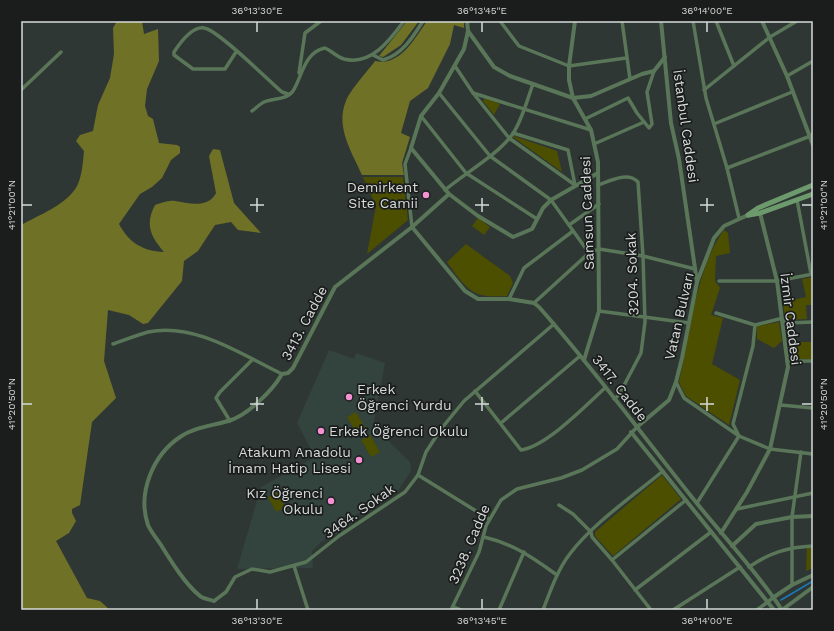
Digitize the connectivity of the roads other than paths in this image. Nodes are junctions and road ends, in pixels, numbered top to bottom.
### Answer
1 (321, 21) edge
2 (404, 21) edge
3 (424, 21) edge
4 (467, 21) edge
5 (500, 21) edge
6 (575, 21) edge
7 (622, 21) edge
8 (661, 21) edge
9 (693, 21) edge
10 (716, 21) edge
11 (762, 21) edge
12 (797, 21) edge
13 (468, 31) junction
14 (770, 37) junction
15 (61, 52) dead end
16 (236, 52) junction
17 (373, 55) junction
18 (665, 57) junction
19 (626, 58) junction
20 (813, 62) edge
21 (455, 66) junction
22 (568, 66) junction
23 (734, 66) junction
24 (654, 71) junction
25 (299, 75) junction
26 (787, 76) junction
27 (630, 79) junction
28 (533, 84) junction
29 (21, 90) edge
30 (704, 90) junction
31 (792, 92) junction
32 (440, 93) junction
33 (473, 93) junction
34 (288, 94) junction
35 (573, 98) junction
36 (524, 109) junction
37 (252, 111) dead end
38 (421, 116) junction
39 (585, 119) junction
40 (644, 122) junction
41 (714, 124) junction
42 (591, 130) junction
43 (513, 133) junction
44 (811, 135) edge
45 (509, 138) junction
46 (594, 144) junction
47 (813, 145) edge
48 (411, 148) junction
49 (490, 156) junction
50 (727, 168) junction
51 (466, 173) junction
52 (598, 173) junction
53 (575, 184) junction
54 (598, 185) junction
55 (813, 185) edge
56 (445, 190) junction
57 (449, 194) junction
58 (813, 194) edge
59 (551, 200) junction
60 (797, 200) junction
61 (599, 204) junction
62 (760, 213) junction
63 (748, 215) junction
64 (739, 218) junction
65 (537, 219) junction
66 (569, 224) junction
67 (412, 228) junction
68 (573, 231) junction
69 (599, 248) junction
70 (589, 253) junction
71 (643, 256) junction
72 (695, 269) junction
73 (812, 274) edge
74 (719, 281) dead end
75 (777, 281) junction
76 (697, 282) junction
77 (509, 299) junction
78 (534, 303) junction
79 (599, 311) junction
80 (716, 313) dead end
81 (645, 316) junction
82 (783, 318) junction
83 (689, 322) junction
84 (813, 322) edge
85 (554, 324) junction
86 (755, 325) junction
87 (113, 344) dead end
88 (582, 358) junction
89 (252, 360) junction
90 (787, 361) junction
91 (813, 361) edge
92 (282, 374) junction
93 (676, 382) junction
94 (605, 388) junction
95 (475, 391) junction
96 (614, 399) junction
97 (780, 404) junction
98 (813, 408) edge
99 (230, 421) junction
100 (501, 423) junction
101 (637, 428) junction
102 (631, 432) junction
103 (739, 436) junction
104 (770, 449) junction
105 (801, 452) junction
106 (813, 454) edge
107 (663, 471) junction
108 (418, 475) junction
109 (813, 493) edge
110 (794, 497) junction
111 (686, 500) junction
112 (697, 503) junction
113 (559, 505) dead end
114 (736, 509) junction
115 (813, 516) edge
116 (792, 517) junction
117 (489, 519) junction
118 (591, 532) junction
119 (711, 532) junction
120 (721, 534) junction
121 (484, 537) junction
122 (732, 546) junction
123 (813, 546) edge
124 (792, 547) junction
125 (524, 552) junction
126 (612, 560) junction
127 (294, 566) junction
128 (740, 567) junction
129 (749, 567) junction
130 (557, 575) junction
131 (813, 575) edge
132 (792, 585) junction
133 (813, 586) edge
134 (635, 590) junction
135 (774, 597) junction
136 (214, 601) joint
137 (768, 602) junction
138 (452, 608) edge
139 (308, 610) edge
140 (461, 610) edge
141 (499, 610) edge
142 (543, 610) edge
143 (651, 610) edge
144 (673, 610) edge
145 (757, 610) edge
146 (774, 610) edge
147 (782, 610) edge

1 - 25 street
2 - 17 street
3 - 17 street
4 - 13 street
5 - 22 street
6 - 22 street, Samsun Caddesi
7 - 19 street
8 - 18 street, İstanbul Caddesi
9 - 30 street
10 - 23 street
11 - 14 street
12 - 14 street
13 - 21 street
13 - 28 street
14 - 23 street
14 - 26 street
15 - 29 street
16 - 16 street
16 - 34 street
17 - 25 street
18 - 24 street
18 - 72 street, İstanbul Caddesi
19 - 22 street
19 - 27 street
20 - 26 street
21 - 32 street
21 - 33 street
22 - 35 street, Samsun Caddesi
23 - 30 street
24 - 27 street
24 - 40 street
25 - 34 street
26 - 31 street
27 - 35 street
28 - 35 street
28 - 36 street
30 - 41 street
31 - 41 street
31 - 44 street
32 - 38 street
32 - 49 street
33 - 36 street
33 - 45 street
34 - 37 street
35 - 39 street, Samsun Caddesi
36 - 42 street
36 - 43 street
38 - 48 street
38 - 51 street
39 - 40 street
39 - 42 street, Samsun Caddesi
40 - 46 street
41 - 50 street
42 - 46 street, Samsun Caddesi
43 - 45 street
43 - 53 street
44 - 47 street
44 - 50 street
45 - 49 street
45 - 53 street
46 - 52 street, Samsun Caddesi
48 - 56 street
48 - 67 street
49 - 51 street
49 - 59 street
50 - 64 street
51 - 56 street
51 - 65 street
52 - 53 street
52 - 54 street, Samsun Caddesi
53 - 59 street
54 - 61 street, Samsun Caddesi
54 - 71 street, 3204. Sokak
55 - 63 main road, Vatan Bulvarı
56 - 57 street
57 - 65 street
57 - 67 street, 3413. Cadde
58 - 60 main road, Vatan Bulvarı
59 - 65 street
59 - 66 street
60 - 62 main road, Vatan Bulvarı
60 - 73 street
61 - 66 street
61 - 69 street, Samsun Caddesi
62 - 63 main road, Vatan Bulvarı
62 - 75 street, İzmir Caddesi
63 - 64 street, Vatan Bulvarı
64 - 76 street, Vatan Bulvarı
66 - 68 street
67 - 77 street
67 - 92 street, 3413. Cadde
68 - 70 street
68 - 77 street
69 - 70 street
69 - 71 street
69 - 79 street, Samsun Caddesi
70 - 78 street
71 - 72 street
71 - 81 street, 3204. Sokak
72 - 76 street, İstanbul Caddesi
73 - 75 street
74 - 75 street
75 - 82 street, İzmir Caddesi
76 - 83 street, Vatan Bulvarı
77 - 78 street
78 - 85 street, 3417. Cadde
79 - 81 street
79 - 88 street, Samsun Caddesi
80 - 86 street
81 - 83 street
81 - 96 street, 3204. Sokak
82 - 84 street
82 - 86 street
82 - 90 street, İzmir Caddesi
83 - 93 street, Vatan Bulvarı
85 - 88 street, 3417. Cadde
85 - 95 street, 3464. Sokak
86 - 103 street
87 - 89 street
88 - 94 street, 3417. Cadde
88 - 100 street
89 - 92 street
89 - 99 street
90 - 91 street
90 - 97 street, İzmir Caddesi
92 - 99 street, 3413. Cadde
93 - 101 street, Vatan Bulvarı
93 - 103 street
94 - 96 street, 3417. Cadde
94 - 100 street
95 - 100 street
95 - 108 street, 3464. Sokak
96 - 101 street, 3417. Cadde
97 - 98 street
97 - 104 street, İzmir Caddesi
99 - 136 street, 3413. Cadde
101 - 102 street, 3238. Cadde
101 - 112 street, 3417. Cadde
102 - 107 street, 3417. Cadde
102 - 117 street, 3238. Cadde
103 - 104 street
103 - 112 street
104 - 105 street
104 - 114 street, İzmir Caddesi
105 - 106 street
105 - 110 street
107 - 111 street, 3417. Cadde
107 - 118 street
108 - 117 street
108 - 127 street, 3464. Sokak
109 - 110 street
110 - 114 street
110 - 116 street
111 - 119 street, 3417. Cadde
111 - 126 street
112 - 120 street, 3417. Cadde
113 - 118 street
114 - 120 street, İzmir Caddesi
115 - 116 street
116 - 122 street
116 - 124 street
117 - 121 street, 3238. Cadde
118 - 126 street
118 - 130 street
119 - 128 street, 3417. Cadde
119 - 134 street
120 - 122 street, 3417. Cadde
121 - 125 street
121 - 138 street, 3238. Cadde
122 - 129 street, 3417. Cadde
123 - 124 street
124 - 129 street
124 - 132 street
125 - 130 street
125 - 141 street
126 - 134 street
127 - 136 street, 3464. Sokak
127 - 139 street
128 - 137 street, 3417. Cadde
128 - 144 street
129 - 135 street, 3417. Cadde
130 - 142 street
131 - 132 street
132 - 135 street
133 - 147 street
134 - 143 street
135 - 137 street
135 - 147 street, 3417. Cadde
137 - 145 street
137 - 146 street, 3417. Cadde
138 - 140 street

